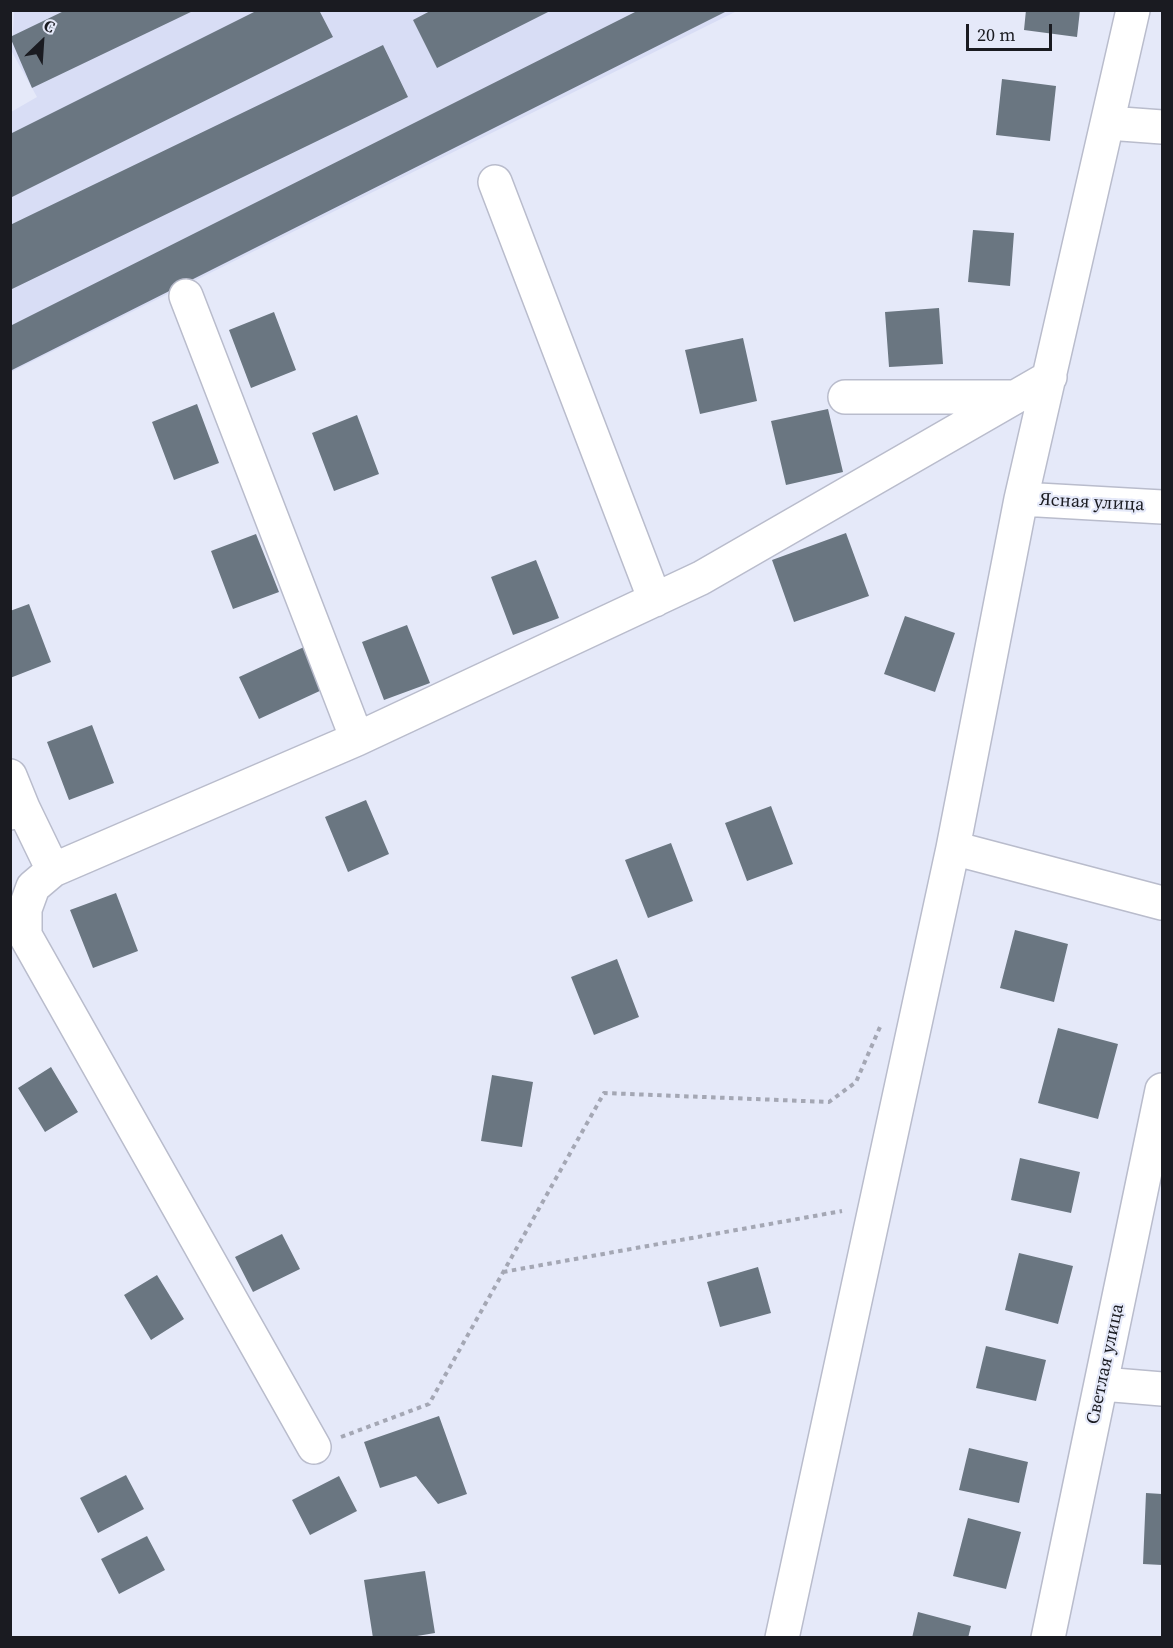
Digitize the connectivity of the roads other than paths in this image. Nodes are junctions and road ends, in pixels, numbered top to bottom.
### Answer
1 (1133, 10) edge
2 (1108, 123) junction
3 (1162, 127) edge
4 (495, 182) dead end
5 (186, 296) dead end
6 (1050, 377) junction
7 (845, 397) dead end
8 (1015, 397) junction
9 (1021, 499) junction
10 (1162, 507) edge
11 (655, 600) junction
12 (357, 739) junction
13 (10, 776) edge
14 (17, 811) edge
15 (953, 848) junction
16 (53, 870) junction
17 (1162, 903) edge
18 (1162, 1090) edge
19 (1102, 1384) junction
20 (1162, 1389) edge
21 (314, 1447) road end
22 (782, 1638) edge
23 (1048, 1638) edge

1 - 2 street
2 - 3 street
2 - 6 street
4 - 11 street
5 - 12 street
6 - 8 street
6 - 9 street
7 - 8 street
8 - 11 street
9 - 10 street, Ясная улица
9 - 15 street
11 - 12 street
12 - 16 street
13 - 14 street
14 - 16 street
15 - 17 street
15 - 22 street
16 - 21 street
18 - 19 street, Светлая улица
19 - 20 street
19 - 23 street, Светлая улица

